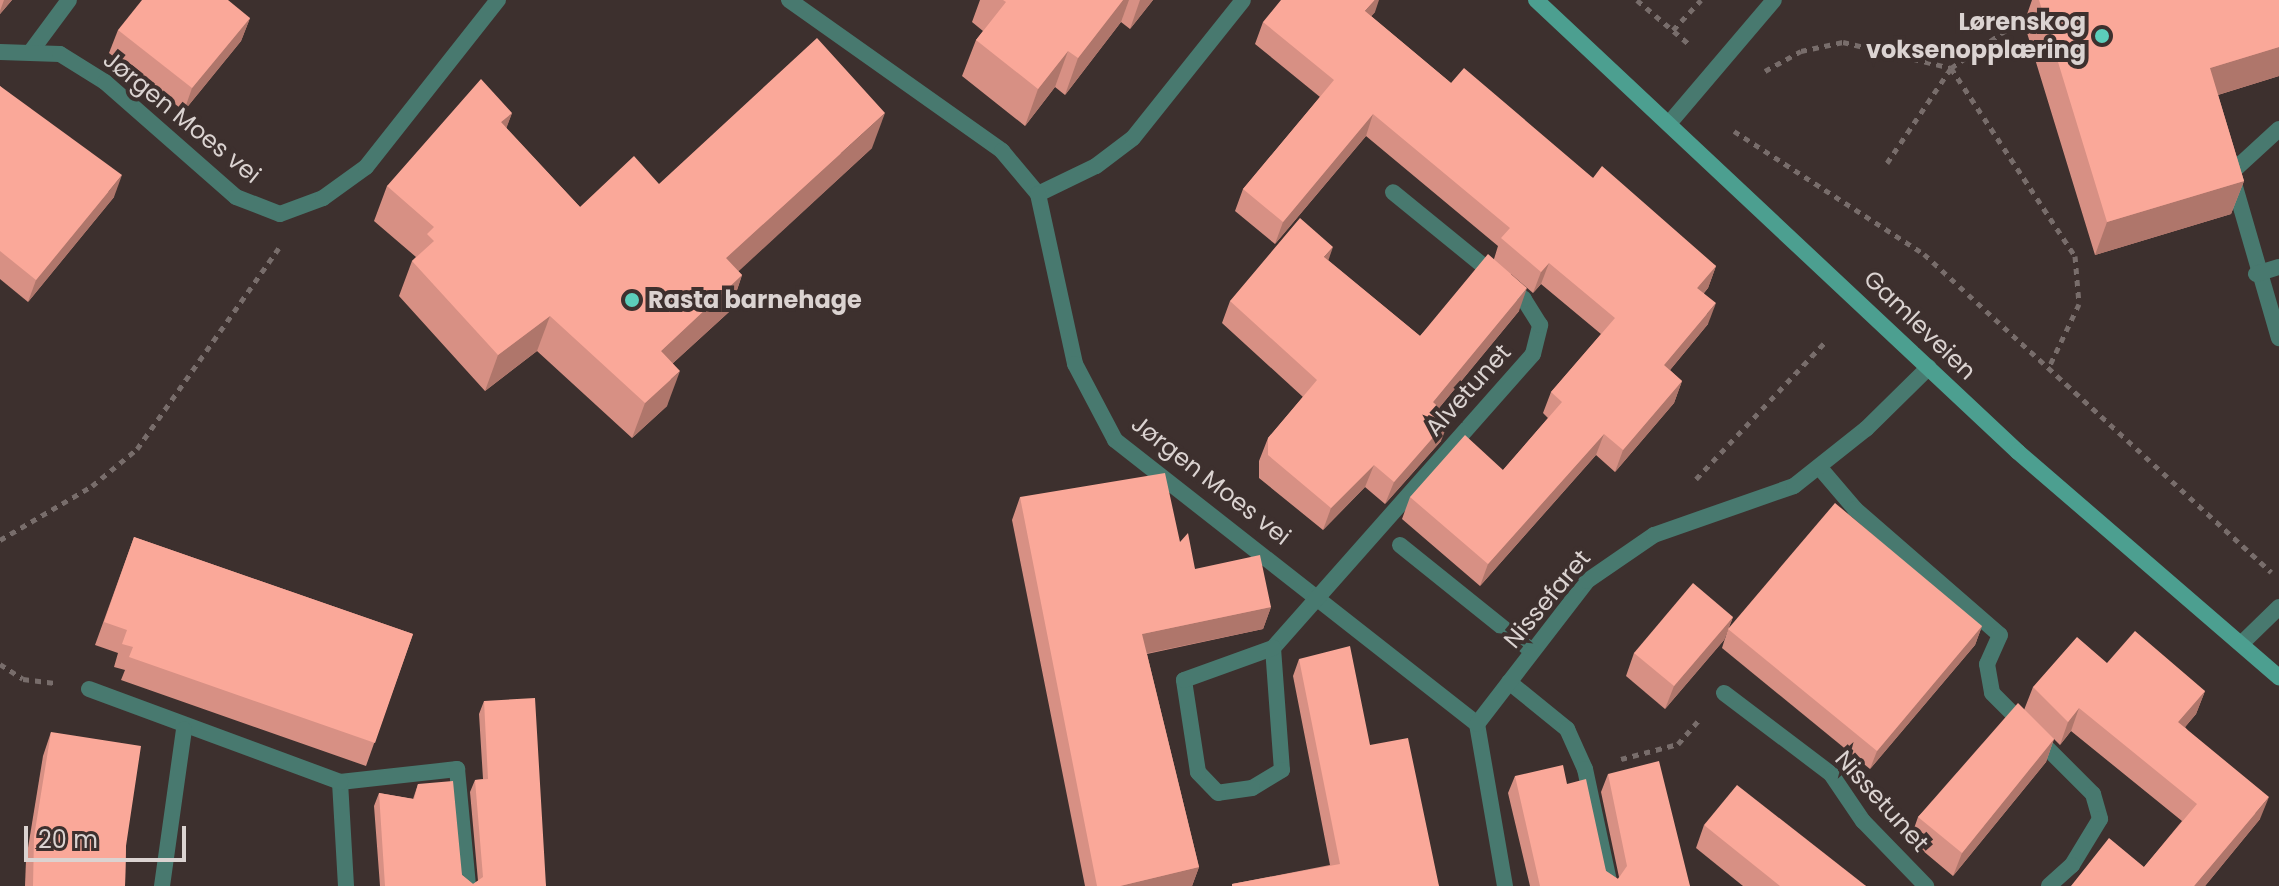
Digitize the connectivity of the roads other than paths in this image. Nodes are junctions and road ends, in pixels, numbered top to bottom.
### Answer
1 (69, 0) edge
2 (498, 0) edge
3 (789, 0) edge
4 (1243, 0) edge
5 (1536, 0) edge
6 (1774, 0) edge
7 (32, 50) junction
8 (0, 52) edge
9 (1672, 120) junction
10 (2279, 129) edge
11 (1393, 192) dead end
12 (1038, 194) junction
13 (2279, 267) edge
14 (2256, 274) junction
15 (2279, 338) edge
16 (1929, 367) junction
17 (1820, 468) junction
18 (1400, 545) dead end
19 (1319, 595) junction
20 (2279, 607) edge
21 (2241, 644) junction
22 (1273, 648) junction
23 (1532, 651) junction
24 (2279, 677) edge
25 (1509, 682) junction
26 (89, 689) road end
27 (1724, 693) road end
28 (1477, 724) junction
29 (184, 730) junction
30 (340, 782) junction
31 (162, 886) edge
32 (346, 886) edge
33 (468, 886) edge
34 (1505, 886) edge
35 (1610, 886) edge
36 (1926, 886) edge
37 (2049, 886) edge

1 - 7 street
2 - 7 street, Jørgen Moes vei
3 - 12 street, Jørgen Moes vei
4 - 12 street
5 - 9 main road, Gamleveien
6 - 9 street
7 - 8 street, Jørgen Moes vei
9 - 16 main road, Gamleveien
10 - 14 street
11 - 19 street, Alvetunet
12 - 19 street, Jørgen Moes vei
13 - 14 street
14 - 15 street
16 - 17 street, Nissefaret
16 - 21 main road, Gamleveien
17 - 23 street, Nissefaret
17 - 37 street
18 - 23 street
19 - 22 street, Alvetunet
19 - 28 street, Jørgen Moes vei
20 - 21 street
21 - 24 main road, Gamleveien
22 - 22 street
23 - 25 street, Nissefaret
25 - 28 street, Nissefaret
25 - 35 street
26 - 29 street
27 - 36 street, Nissetunet
28 - 34 street
29 - 30 street
29 - 31 street
30 - 32 street
30 - 33 street

